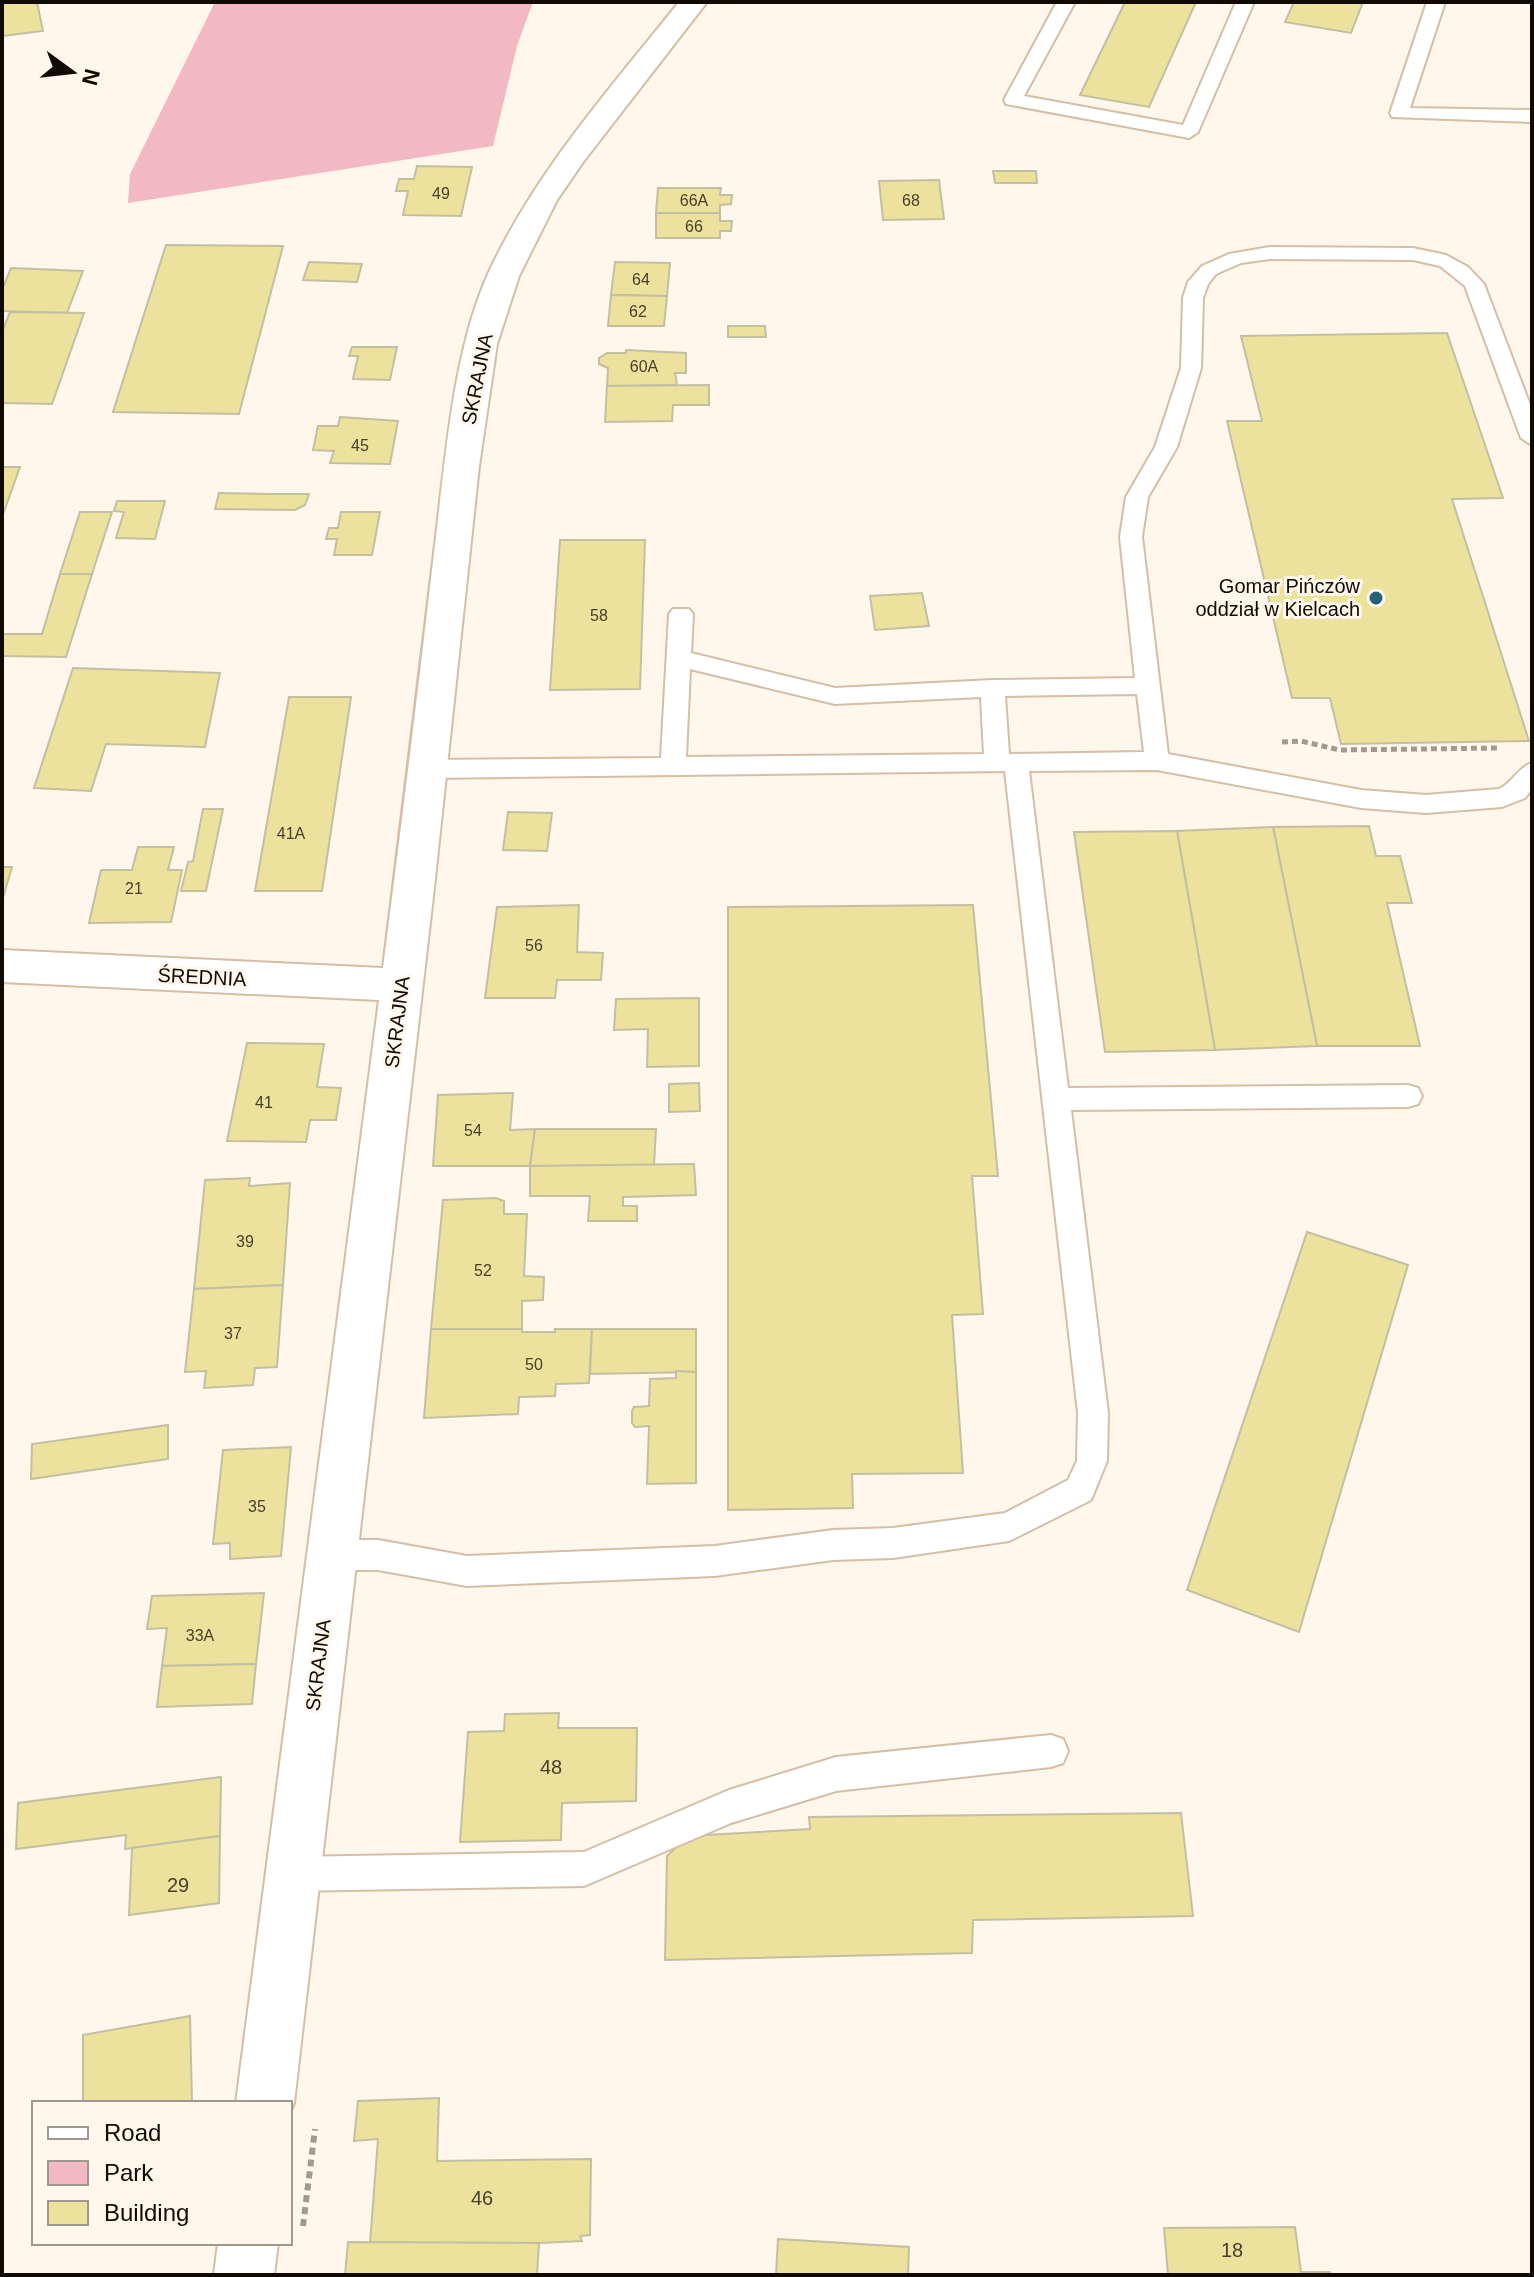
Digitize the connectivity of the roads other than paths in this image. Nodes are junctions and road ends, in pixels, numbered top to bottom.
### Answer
1 (693, 2) edge
2 (1066, 2) edge
3 (1245, 2) edge
4 (1436, 2) edge
5 (1532, 116) edge
6 (1532, 438) edge
7 (681, 614) dead end
8 (679, 661) junction
9 (1149, 686) junction
10 (992, 688) junction
11 (1157, 761) junction
12 (1006, 763) junction
13 (673, 767) junction
14 (427, 769) junction
15 (1532, 772) edge
16 (2, 966) edge
17 (402, 984) junction
18 (1408, 1096) dead end
19 (1056, 1099) junction
20 (332, 1555) junction
21 (1051, 1751) dead end
22 (291, 1874) junction
23 (265, 2101) edge
24 (248, 2245) edge
25 (244, 2275) edge

1 - 14 street, SKRAJNA
2 - 3 lane
4 - 5 lane
6 - 9 lane
7 - 8 lane
8 - 10 lane
8 - 13 lane
9 - 10 lane
9 - 11 lane
10 - 12 lane
11 - 12 lane
11 - 15 lane
12 - 13 lane
12 - 19 lane
13 - 14 lane
14 - 17 street, SKRAJNA
16 - 17 street, ŚREDNIA
17 - 20 street, SKRAJNA
18 - 19 lane
19 - 20 lane
20 - 22 street, SKRAJNA
21 - 22 lane
22 - 23 street, SKRAJNA
24 - 25 street

